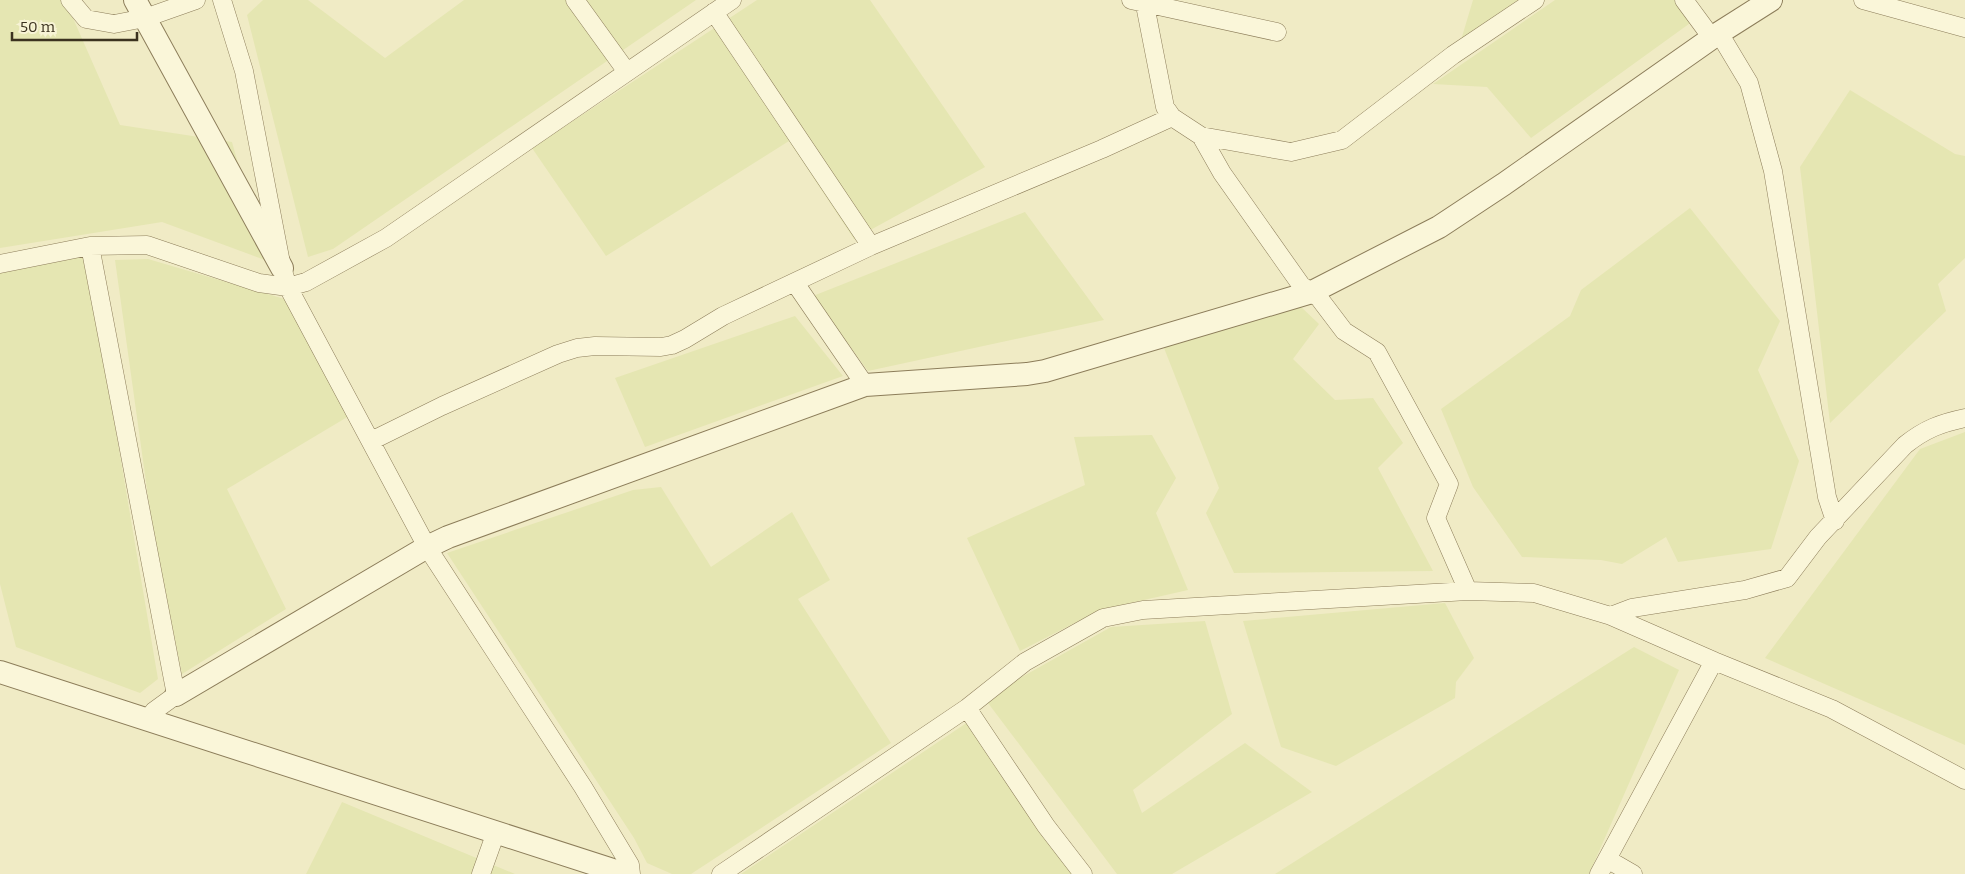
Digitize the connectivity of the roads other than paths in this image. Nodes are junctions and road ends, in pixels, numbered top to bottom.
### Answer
1 (70, 0) edge
2 (196, 0) edge
3 (223, 0) edge
4 (575, 0) edge
5 (732, 0) edge
6 (1535, 0) edge
7 (1684, 0) edge
8 (1771, 0) edge
9 (1863, 0) edge
10 (1140, 1) edge
11 (140, 6) edge
12 (714, 12) junction
13 (1965, 28) edge
14 (1277, 32) dead end
15 (1716, 35) junction
16 (628, 72) junction
17 (1172, 117) junction
18 (1201, 136) junction
19 (90, 246) junction
20 (871, 246) junction
21 (0, 264) edge
22 (285, 277) junction
23 (795, 283) junction
24 (1312, 292) junction
25 (866, 385) junction
26 (1965, 418) edge
27 (371, 441) junction
28 (1835, 521) junction
29 (427, 547) junction
30 (1468, 591) junction
31 (1610, 616) junction
32 (1714, 661) junction
33 (0, 672) edge
34 (176, 695) junction
35 (967, 708) junction
36 (147, 720) junction
37 (1965, 780) edge
38 (496, 832) junction
39 (1603, 867) edge
40 (481, 874) edge
41 (624, 874) edge
42 (631, 874) edge
43 (721, 874) edge
44 (1083, 874) edge
45 (1634, 874) edge

1 - 11 street
2 - 11 street
3 - 22 street
4 - 16 street
5 - 12 street
6 - 18 street
7 - 15 street
8 - 15 street
9 - 13 street
10 - 14 street
10 - 17 street
11 - 22 street
12 - 16 street
12 - 20 street
15 - 24 street
15 - 28 street
16 - 22 street
17 - 18 street
17 - 20 street
18 - 24 street
19 - 21 street
19 - 22 street
19 - 34 street
20 - 23 street
22 - 27 street
23 - 25 street
23 - 27 street
24 - 25 street
24 - 30 street
25 - 29 street
26 - 28 street
27 - 29 street
28 - 31 street
29 - 34 street
29 - 42 street
30 - 31 street
30 - 35 street
31 - 32 street
32 - 37 street
32 - 39 street
33 - 36 street
34 - 36 street
35 - 43 street
35 - 44 street
36 - 38 street
38 - 40 street
38 - 41 street
39 - 45 street

